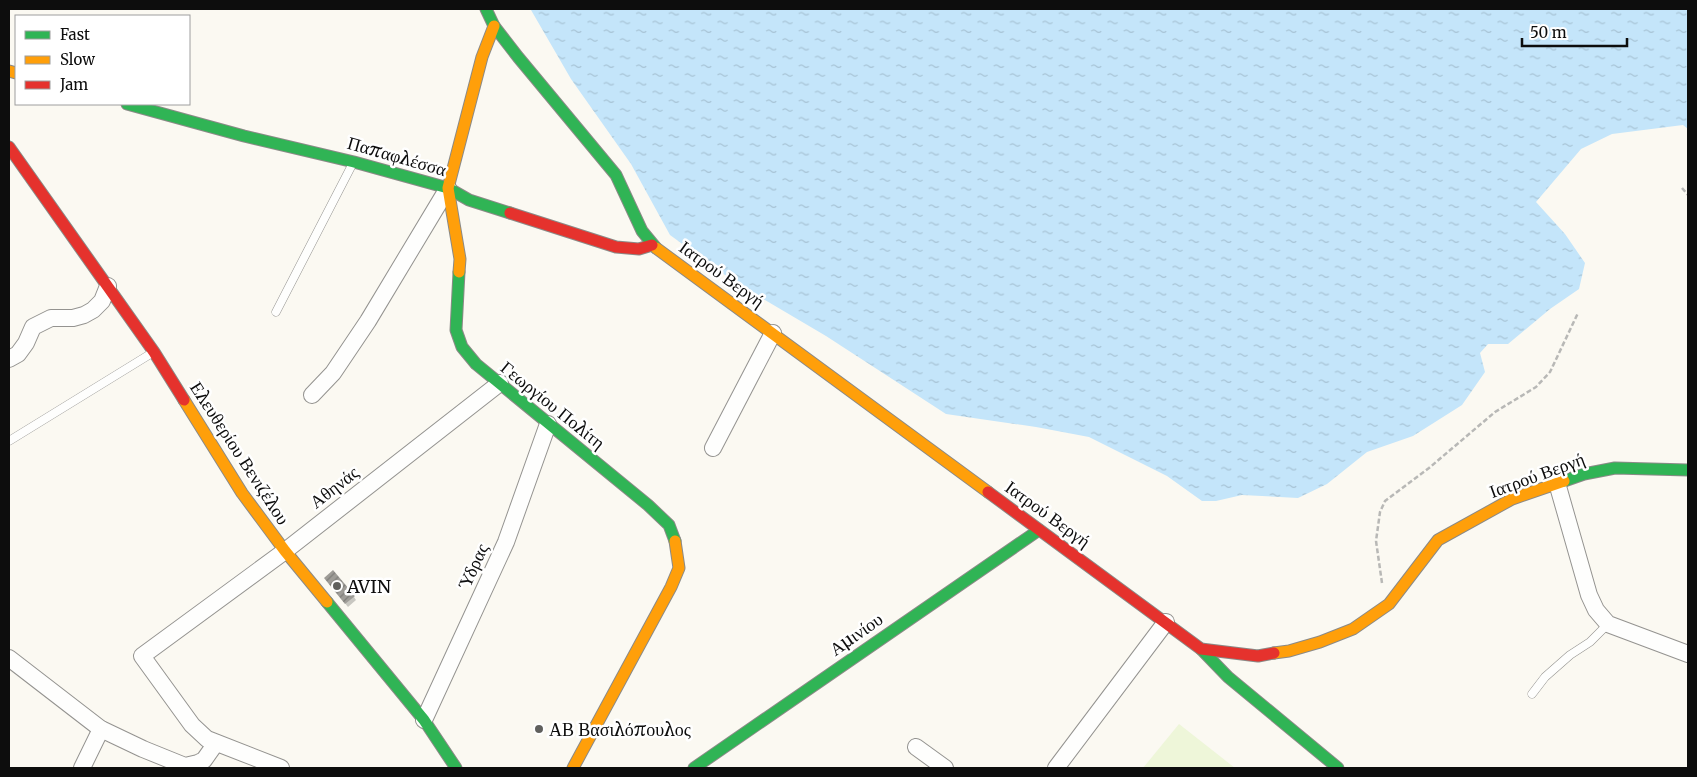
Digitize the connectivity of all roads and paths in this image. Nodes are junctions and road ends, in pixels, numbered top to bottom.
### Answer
1 (486, 9) edge
2 (494, 26) junction
3 (131, 105) edge
4 (10, 152) edge
5 (354, 162) junction
6 (448, 188) junction
7 (1682, 188) dead end
8 (1688, 195) edge
9 (652, 244) junction
10 (108, 286) junction
11 (276, 312) dead end
12 (1578, 313) dead end
13 (773, 333) junction
14 (154, 352) junction
15 (9, 359) edge
16 (500, 383) junction
17 (312, 395) dead end
18 (548, 424) junction
19 (9, 441) edge
20 (713, 448) dead end
21 (1688, 470) edge
22 (1557, 482) junction
23 (1039, 530) junction
24 (285, 550) junction
25 (1389, 604) junction
26 (1166, 622) junction
27 (1608, 624) junction
28 (1201, 649) junction
29 (1688, 654) edge
30 (9, 658) edge
31 (1532, 694) dead end
32 (424, 720) junction
33 (101, 728) junction
34 (216, 743) junction
35 (916, 747) dead end
36 (186, 767) edge
37 (82, 768) edge
38 (281, 768) edge
39 (456, 768) edge
40 (573, 768) edge
41 (694, 768) edge
42 (945, 768) edge
43 (1056, 768) edge
44 (1338, 768) edge

1 - 2 main road, Ιατρού Βεργή
2 - 6 main road, Γεωργίου Πολίτη
2 - 9 main road, Ιατρού Βεργή
3 - 5 main road, Παπαφλέσσα
4 - 10 main road, Ελευθερίου Βενιζέλου
5 - 6 main road, Παπαφλέσσα
5 - 11 lane
6 - 9 main road, Παπαφλέσσα
6 - 16 main road, Γεωργίου Πολίτη
6 - 17 street
7 - 8 path
9 - 13 main road, Ιατρού Βεργή
10 - 14 main road, Ελευθερίου Βενιζέλου
10 - 15 street
12 - 25 path
13 - 20 street
13 - 23 main road, Ιατρού Βεργή
14 - 19 lane
14 - 24 main road, Ελευθερίου Βενιζέλου
16 - 18 main road, Γεωργίου Πολίτη
16 - 24 street, Αθηνάς
18 - 32 street, Ύδρας
18 - 40 main road, Γεωργίου Πολίτη
21 - 22 main road, Ιατρού Βεργή
22 - 25 main road, Ιατρού Βεργή
22 - 27 street
23 - 26 main road, Ιατρού Βεργή
23 - 41 main road, Αμινίου
24 - 32 main road, Ελευθερίου Βενιζέλου
24 - 34 street, Αθηνάς
25 - 28 main road, Ιατρού Βεργή
26 - 28 main road, Ιατρού Βεργή
26 - 43 street
27 - 29 street
27 - 31 lane
28 - 44 main road
30 - 33 street
32 - 39 main road, Ελευθερίου Βενιζέλου
33 - 36 street
33 - 37 street
34 - 36 street
34 - 38 street
35 - 42 street

